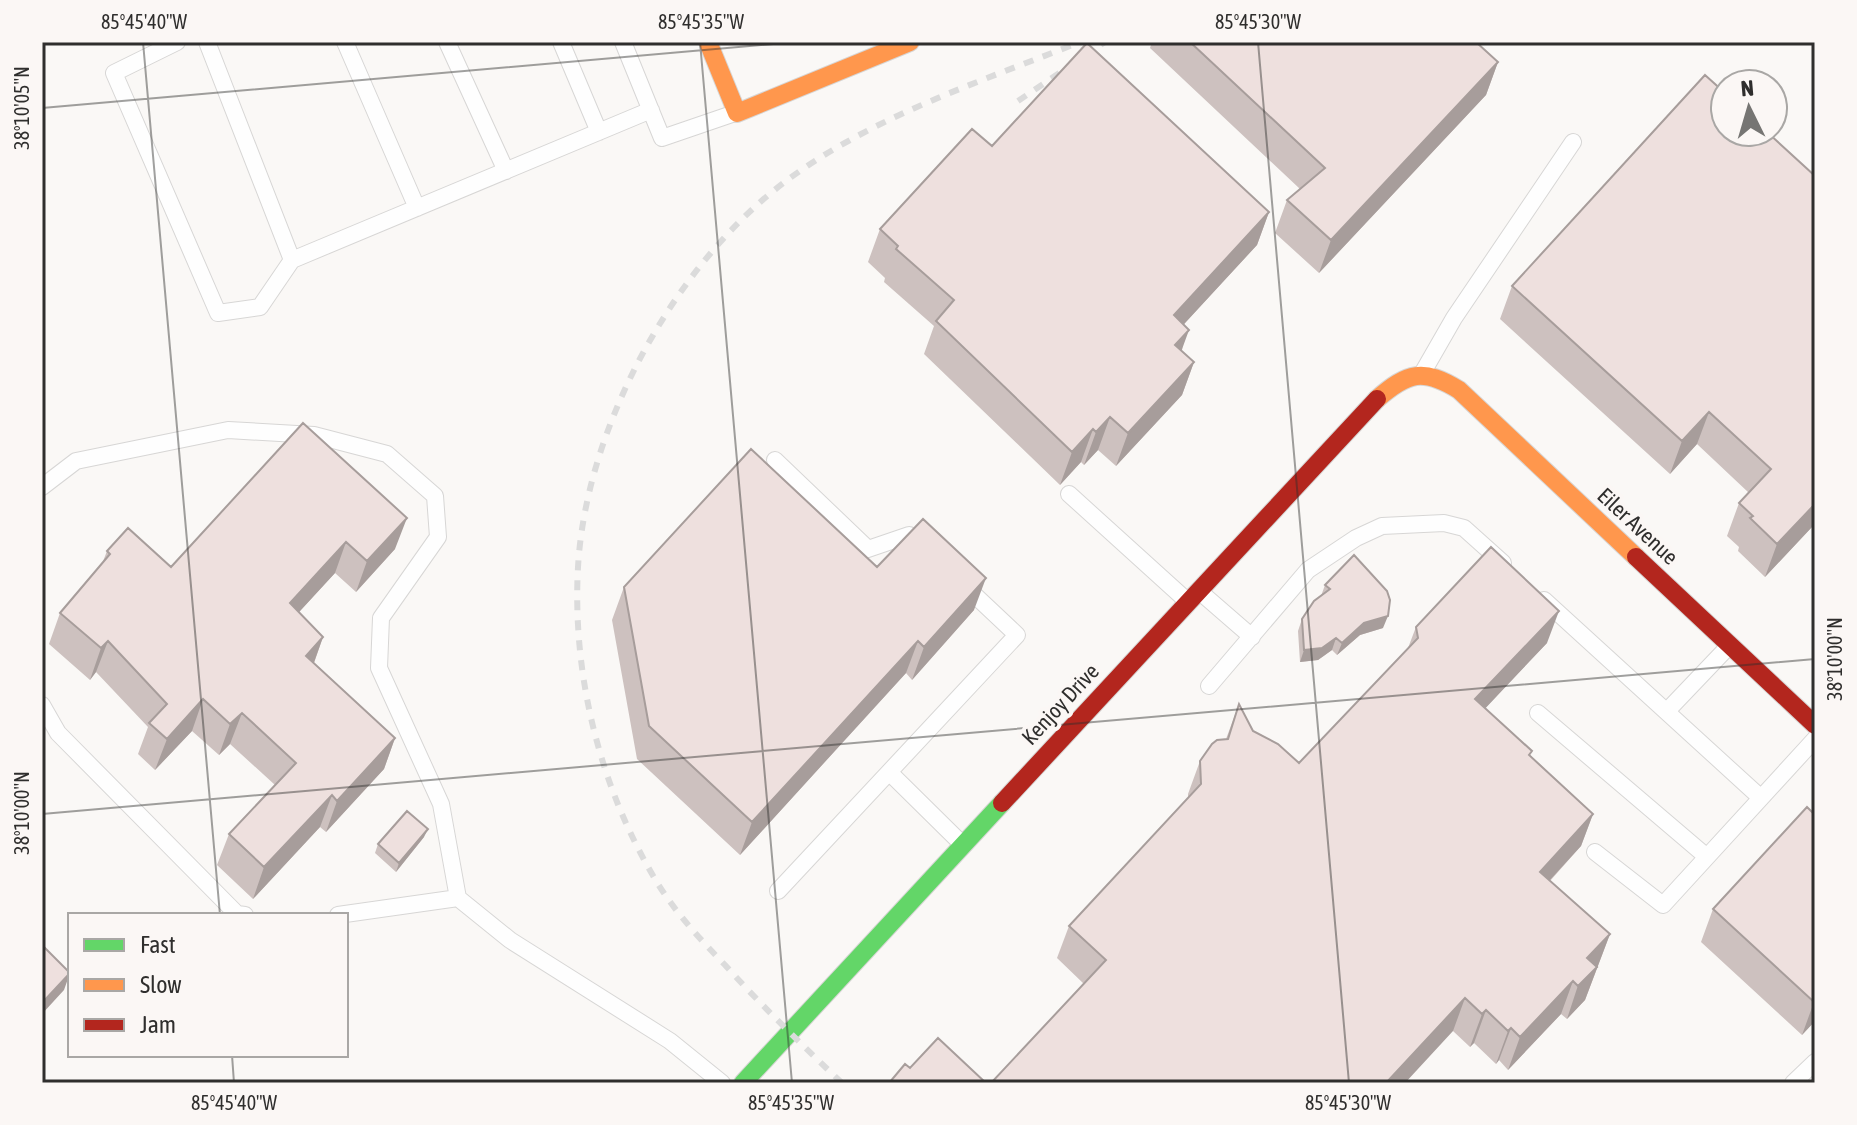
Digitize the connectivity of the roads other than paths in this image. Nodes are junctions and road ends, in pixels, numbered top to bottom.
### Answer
1 (177, 42) edge
2 (207, 42) edge
3 (345, 42) edge
4 (447, 42) edge
5 (561, 42) edge
6 (623, 42) edge
7 (708, 42) edge
8 (910, 42) edge
9 (651, 110) junction
10 (737, 113) junction
11 (599, 132) junction
12 (1573, 142) dead end
13 (506, 171) junction
14 (417, 208) junction
15 (292, 260) junction
16 (1422, 373) junction
17 (775, 460) dead end
18 (42, 487) edge
19 (1069, 494) dead end
20 (931, 555) edge
21 (952, 575) edge
22 (1192, 596) junction
23 (1252, 637) junction
24 (1730, 645) junction
25 (1209, 686) dead end
26 (42, 705) edge
27 (1667, 711) junction
28 (1538, 713) dead end
29 (1815, 725) edge
30 (1815, 739) edge
31 (889, 772) junction
32 (1761, 798) junction
33 (963, 845) junction
34 (1595, 852) dead end
35 (1707, 857) junction
36 (778, 891) dead end
37 (458, 898) junction
38 (236, 913) edge
39 (348, 914) edge
40 (1815, 1062) edge
41 (722, 1083) edge
42 (743, 1083) edge
43 (1793, 1083) edge

1 - 15 lane
2 - 15 lane
3 - 14 lane
4 - 13 lane
5 - 11 lane
6 - 9 lane
7 - 10 street
8 - 10 street
9 - 10 lane
9 - 11 lane
11 - 13 lane
12 - 16 lane
13 - 14 lane
14 - 15 lane
16 - 22 street, Kenjoy Drive
16 - 24 street, Eiler Avenue
17 - 20 lane
18 - 37 lane
19 - 22 lane
21 - 31 lane
22 - 23 lane
22 - 33 street, Kenjoy Drive
23 - 25 lane
23 - 27 lane
24 - 27 lane
24 - 29 street, Eiler Avenue
26 - 38 lane
27 - 32 lane
28 - 35 lane
30 - 32 lane
31 - 33 lane
31 - 36 lane
32 - 35 lane
33 - 42 street, Kenjoy Drive
34 - 35 lane
37 - 39 lane
37 - 41 lane
40 - 43 lane

